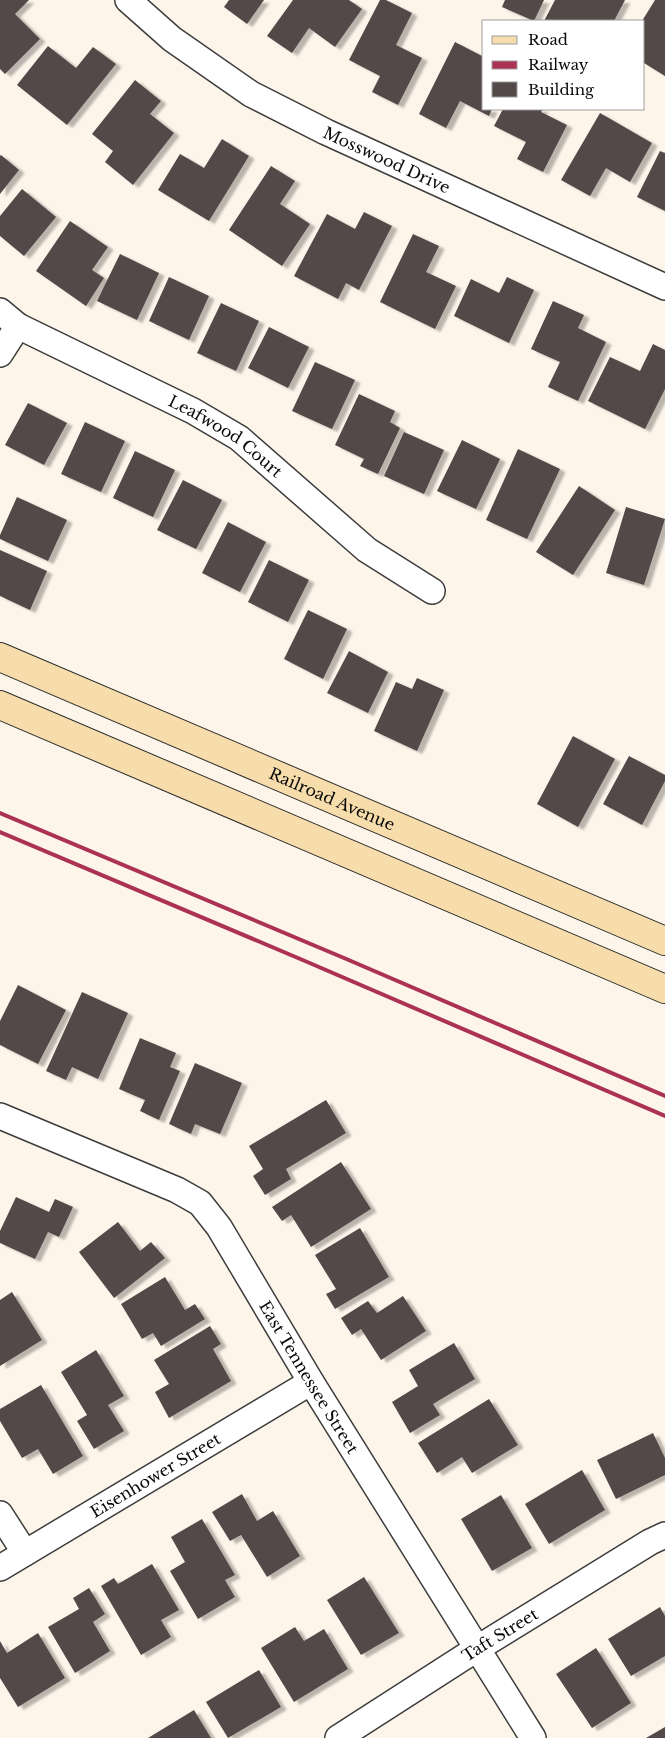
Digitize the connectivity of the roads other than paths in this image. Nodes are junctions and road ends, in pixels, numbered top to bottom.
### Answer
1 (128, 0) edge
2 (665, 287) edge
3 (9, 318) edge
4 (0, 354) edge
5 (432, 591) dead end
6 (0, 657) edge
7 (0, 706) edge
8 (665, 941) edge
9 (665, 989) edge
10 (1, 1118) edge
11 (311, 1382) junction
12 (0, 1514) edge
13 (665, 1535) edge
14 (25, 1553) junction
15 (0, 1568) edge
16 (478, 1648) junction
17 (338, 1738) edge
18 (533, 1738) edge

1 - 2 street, Mosswood Drive
3 - 4 street
3 - 5 street, Leafwood Court
6 - 8 street, Railroad Avenue
7 - 9 street
10 - 11 street, East Tennessee Street
11 - 14 street, Eisenhower Street
11 - 16 street, East Tennessee Street
12 - 14 street
13 - 16 street, Taft Street
14 - 15 street, Eisenhower Street
16 - 17 street, Taft Street
16 - 18 street, East Tennessee Street

